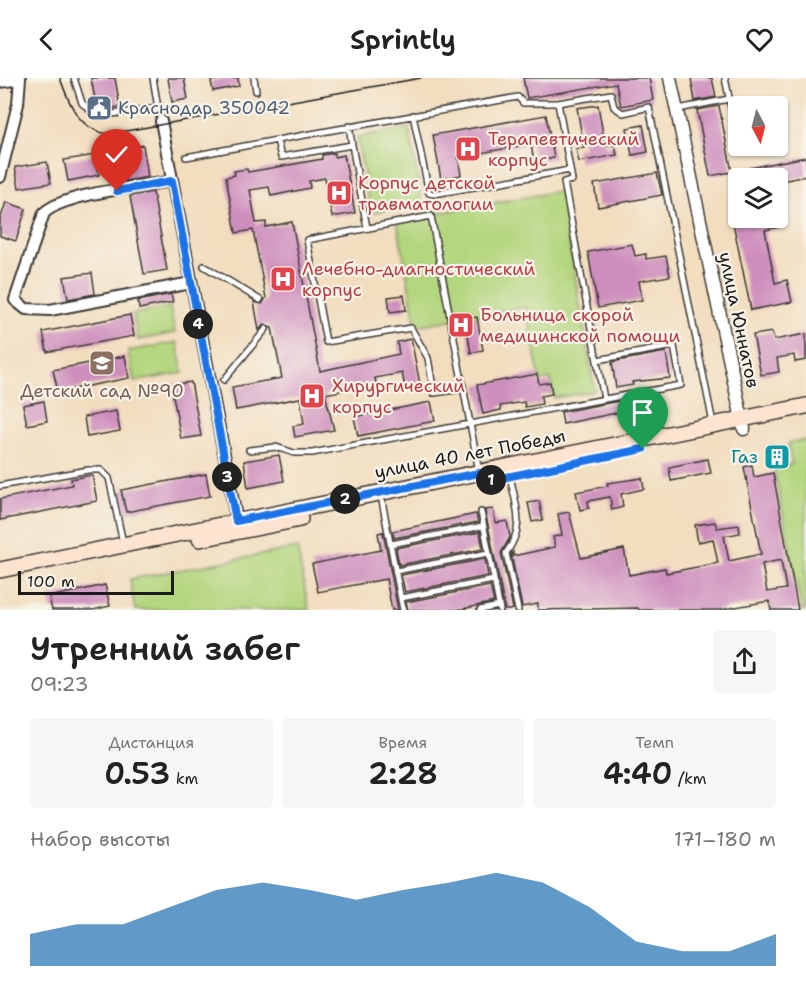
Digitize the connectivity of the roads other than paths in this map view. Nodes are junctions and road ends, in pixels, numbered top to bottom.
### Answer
1 (74, 78) edge
2 (153, 78) edge
3 (254, 78) edge
4 (670, 78) edge
5 (725, 78) edge
6 (20, 79) edge
7 (0, 82) edge
8 (256, 91) dead end
9 (728, 96) edge
10 (728, 99) edge
11 (558, 103) junction
12 (158, 108) junction
13 (677, 109) junction
14 (413, 115) junction
15 (161, 121) joint
16 (349, 126) junction
17 (278, 140) junction
18 (352, 145) junction
19 (186, 157) dead end
20 (570, 170) junction
21 (0, 177) edge
22 (172, 181) junction
23 (367, 228) junction
24 (204, 266) dead end
25 (191, 284) junction
26 (260, 300) dead end
27 (266, 329) dead end
28 (597, 360) junction
29 (224, 380) dead end
30 (462, 389) junction
31 (604, 399) junction
32 (806, 406) edge
33 (806, 416) edge
34 (469, 424) junction
35 (743, 424) junction
36 (713, 425) junction
37 (249, 450) dead end
38 (510, 476) junction
39 (480, 477) junction
40 (0, 486) edge
41 (382, 501) junction
42 (480, 512) dead end
43 (237, 526) junction
44 (483, 526) junction
45 (391, 544) junction
46 (123, 545) junction
47 (489, 553) junction
48 (0, 570) edge
49 (396, 571) junction
50 (0, 580) edge
51 (494, 580) junction
52 (401, 598) junction
53 (499, 608) edge
54 (403, 610) edge
55 (480, 610) edge
56 (518, 610) edge

1 - 12 lane
2 - 12 lane
3 - 8 lane
4 - 13 street, улица Юннатов
5 - 9 lane
6 - 7 street
6 - 21 street
10 - 13 lane
11 - 14 lane
11 - 20 lane
11 - 36 lane
12 - 15 lane
13 - 35 street, улица Юннатов
14 - 16 lane
14 - 20 lane
15 - 22 street
16 - 17 lane
16 - 18 lane
17 - 18 lane
17 - 19 lane
18 - 23 lane
20 - 28 lane
22 - 25 street
22 - 25 street
23 - 30 lane
23 - 30 lane
24 - 26 lane
25 - 43 street
27 - 29 lane
28 - 31 lane
28 - 31 lane
30 - 34 lane
31 - 34 lane
32 - 35 main road, улица 40 лет Победы
33 - 35 main road, улица 40 лет Победы
34 - 37 lane
34 - 39 lane
35 - 36 main road, улица 40 лет Победы
35 - 38 main road, улица 40 лет Победы
36 - 39 main road, улица 40 лет Победы
38 - 39 main road, улица 40 лет Победы
38 - 56 lane
39 - 41 main road, улица 40 лет Победы
39 - 43 main road, улица 40 лет Победы
40 - 46 lane
41 - 43 main road, улица 40 лет Победы
41 - 45 lane
42 - 44 lane
43 - 46 main road, улица 40 лет Победы
43 - 50 main road, улица 40 лет Победы
44 - 45 lane
44 - 47 lane
45 - 49 lane
46 - 48 main road, улица 40 лет Победы
47 - 49 lane
47 - 51 lane
49 - 52 lane
51 - 52 lane
51 - 53 lane
52 - 54 lane
53 - 55 lane

